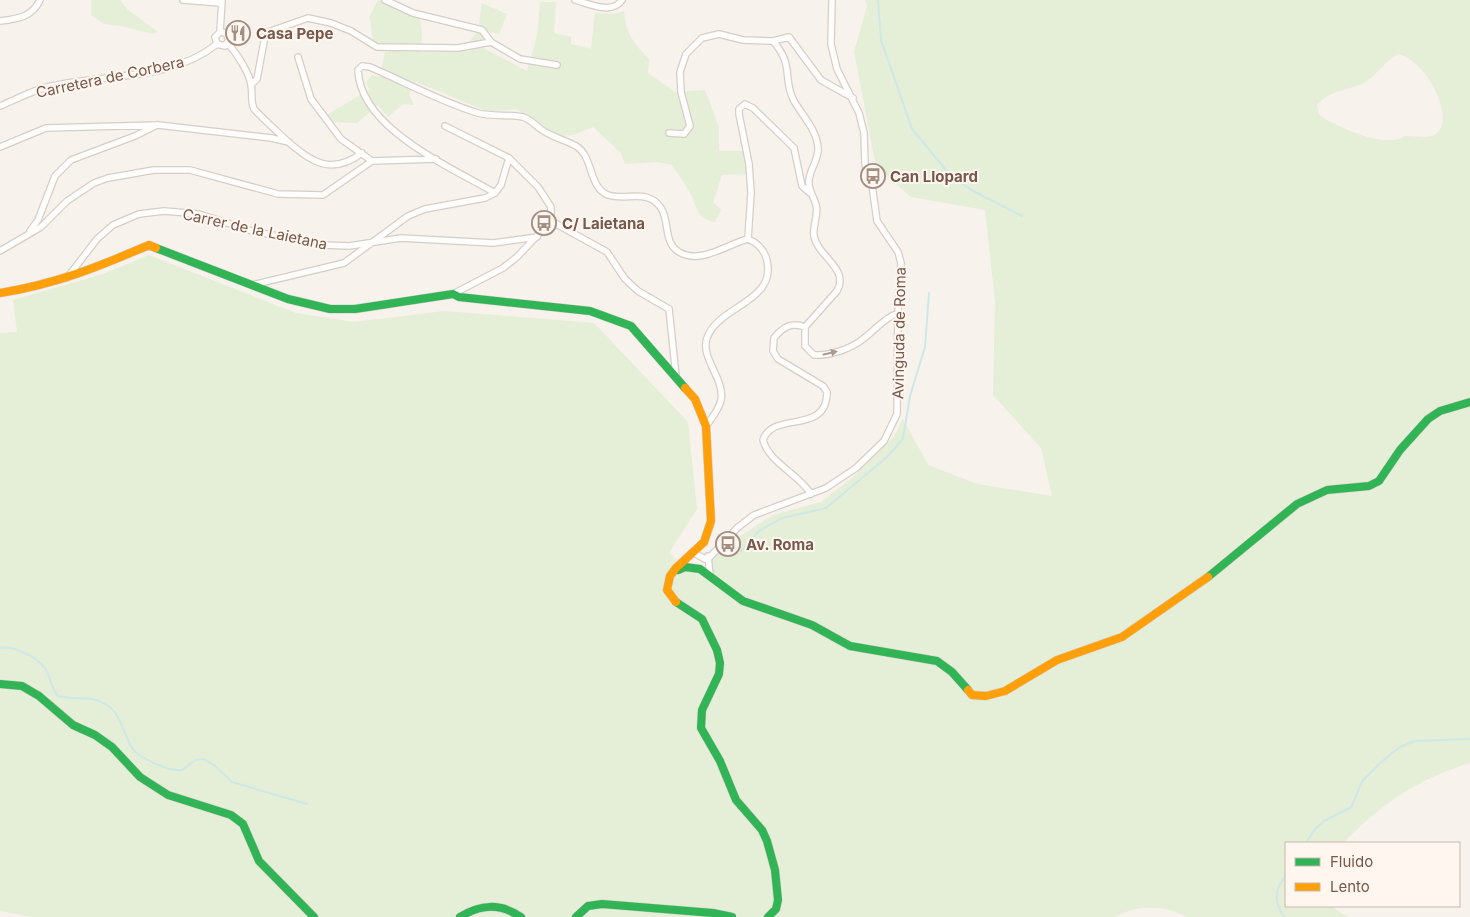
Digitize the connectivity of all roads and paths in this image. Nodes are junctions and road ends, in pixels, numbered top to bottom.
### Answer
1 (40, 0) edge
2 (183, 0) edge
3 (385, 0) edge
4 (575, 0) edge
5 (622, 0) edge
6 (832, 0) edge
7 (222, 1) edge
8 (0, 22) edge
9 (220, 32) junction
10 (773, 41) junction
11 (491, 42) junction
12 (217, 44) junction
13 (228, 44) junction
14 (298, 57) dead end
15 (556, 65) dead end
16 (251, 85) junction
17 (853, 98) junction
18 (0, 106) edge
19 (158, 125) junction
20 (445, 126) dead end
21 (669, 133) dead end
22 (289, 142) junction
23 (0, 147) edge
24 (362, 153) junction
25 (509, 158) junction
26 (437, 159) junction
27 (372, 161) junction
28 (495, 193) junction
29 (810, 193) junction
30 (551, 221) junction
31 (29, 233) junction
32 (537, 236) junction
33 (748, 239) junction
34 (372, 243) junction
35 (0, 251) edge
36 (67, 278) junction
37 (252, 285) junction
38 (0, 293) edge
39 (453, 294) junction
40 (898, 312) junction
41 (805, 326) junction
42 (676, 377) junction
43 (1470, 402) edge
44 (706, 426) junction
45 (810, 494) junction
46 (701, 555) junction
47 (695, 567) junction
48 (674, 572) junction
49 (710, 576) junction
50 (0, 684) edge
51 (314, 917) edge
52 (460, 917) edge
53 (521, 917) edge
54 (576, 917) edge
55 (732, 917) edge
56 (768, 917) edge

1 - 8 street
2 - 7 street
3 - 11 street
4 - 5 street
6 - 17 street, Avinguda de Roma
7 - 9 street
9 - 12 street
9 - 13 street
10 - 17 street
10 - 21 street
10 - 29 street
11 - 15 street
11 - 16 street
12 - 13 street
12 - 18 street, Carretera de Corbera
13 - 16 street
14 - 24 street
16 - 22 street
17 - 40 street, Avinguda de Roma
19 - 22 street
19 - 23 street
19 - 31 street
20 - 25 street
22 - 24 street
24 - 27 street
25 - 28 street
25 - 30 street
26 - 27 street
26 - 28 street
26 - 33 street
27 - 31 street
28 - 34 street
29 - 33 street
29 - 41 street
30 - 32 street
30 - 42 street
31 - 35 street
32 - 34 street, Carrer de la Laietana
32 - 39 street
33 - 44 street
34 - 36 street, Carrer de la Laietana
34 - 37 street
36 - 37 street
36 - 38 street
37 - 39 street
39 - 42 street
41 -> 40 street
40 - 45 street, Avinguda de Roma
41 - 45 street
42 - 44 street
43 - 49 street
44 - 46 street
45 - 46 street, Avinguda de Roma
46 - 47 street, Avinguda de Roma
46 - 47 street
46 - 48 street
46 - 49 street
47 - 48 street
47 - 49 street
48 - 56 street
50 - 51 street
52 - 53 street
54 - 55 street

